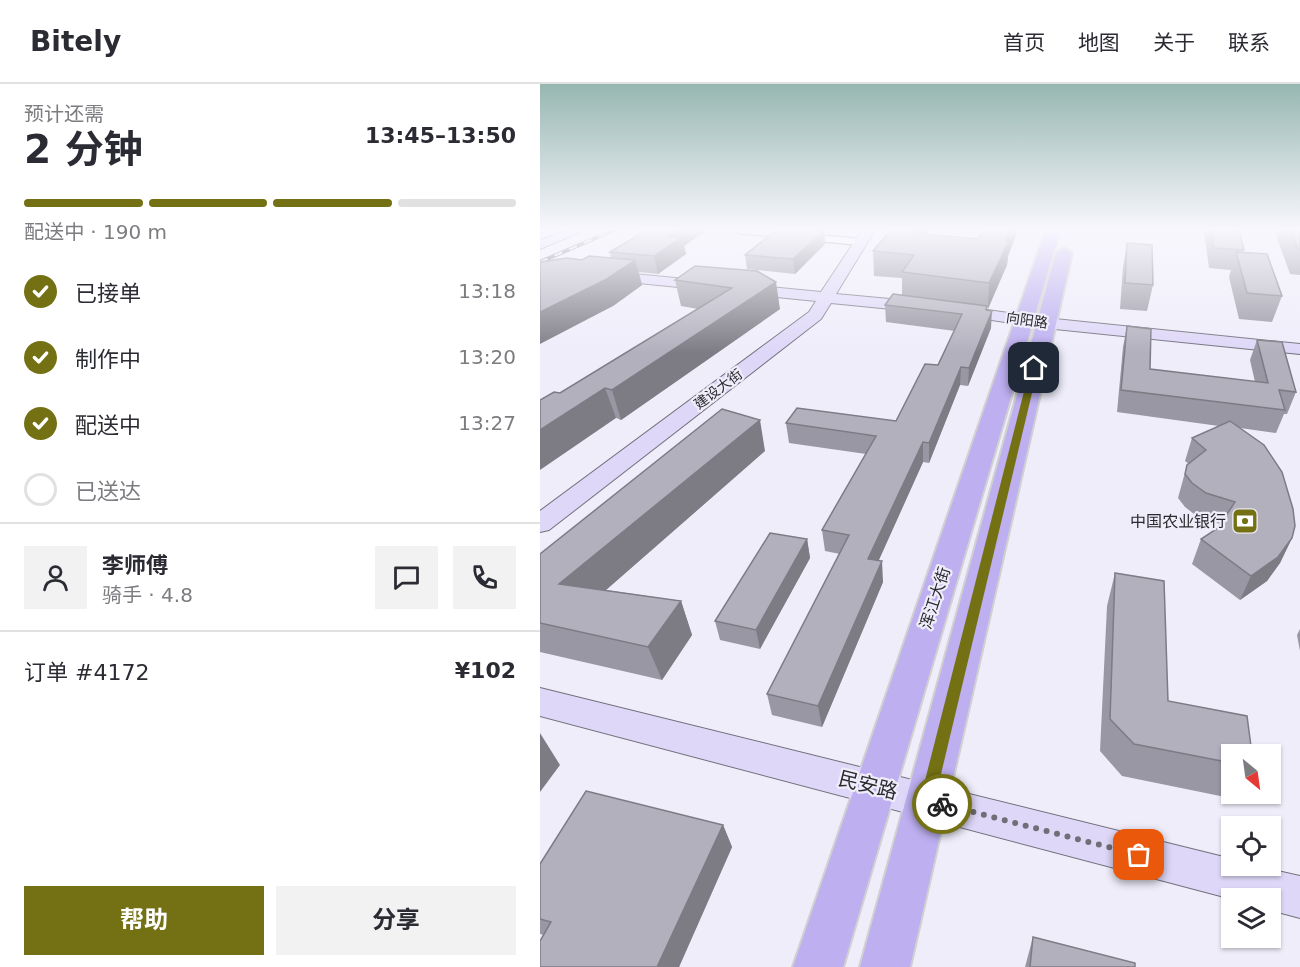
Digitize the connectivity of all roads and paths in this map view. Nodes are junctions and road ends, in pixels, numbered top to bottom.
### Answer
1 (556, 271) edge
2 (609, 271) edge
3 (841, 271) edge
4 (1045, 271) edge
5 (1054, 271) edge
6 (540, 279) edge
7 (828, 292) junction
8 (1036, 317) junction
9 (1300, 338) edge
10 (1300, 349) edge
11 (540, 524) edge
12 (540, 702) edge
13 (874, 787) junction
14 (927, 800) junction
15 (1300, 897) edge
16 (818, 967) edge
17 (885, 967) edge

1 - 6 main road
2 - 7 main road, 向阳路
3 - 7 main road, 建设大街
4 - 8 main road, 浑江大街
5 - 8 main road, 浑江大街
7 - 8 main road, 向阳路
7 - 11 main road, 建设大街
8 - 9 main road, 向阳路
8 - 10 main road, 向阳路
8 - 13 main road, 浑江大街
8 - 14 main road, 浑江大街
12 - 13 main road, 民安路
13 - 14 main road, 民安路
13 - 16 main road, 浑江大街
14 - 15 main road, 民安路
14 - 17 main road, 浑江大街

